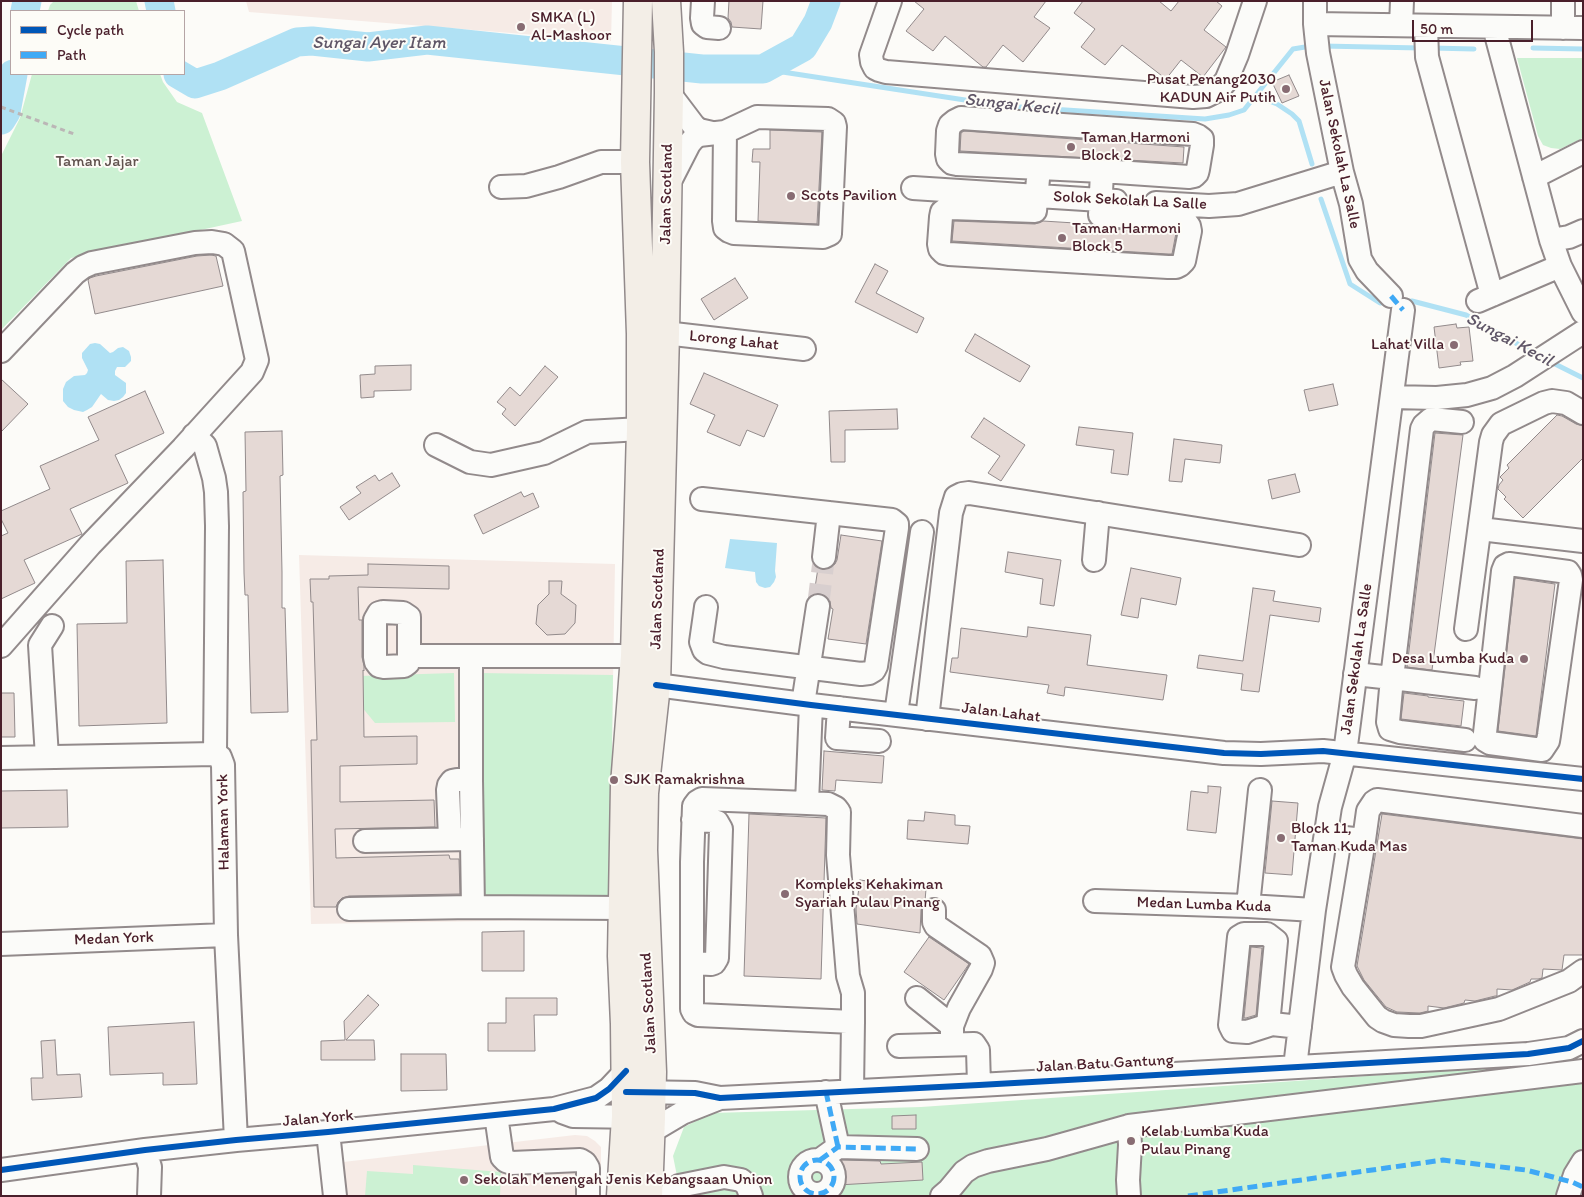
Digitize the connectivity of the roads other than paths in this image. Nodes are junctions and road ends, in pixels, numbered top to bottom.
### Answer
1 (638, 1) edge
2 (666, 1) edge
3 (675, 1) edge
4 (703, 1) edge
5 (890, 1) edge
6 (1255, 1) edge
7 (1314, 1) edge
8 (1402, 1) edge
9 (1563, 1) edge
10 (1315, 24) junction
11 (1402, 25) junction
12 (1494, 27) junction
13 (719, 28) dead end
14 (1573, 28) edge
15 (1427, 40) junction
16 (669, 52) junction
17 (669, 90) junction
18 (719, 132) junction
19 (1583, 152) edge
20 (635, 162) junction
21 (1039, 168) junction
22 (1102, 171) junction
23 (1342, 172) junction
24 (1534, 177) junction
25 (667, 187) junction
26 (501, 188) dead end
27 (913, 188) dead end
28 (1036, 204) junction
29 (1100, 208) junction
30 (1583, 231) edge
31 (1551, 240) junction
32 (1560, 266) junction
33 (1583, 312) edge
34 (1583, 332) edge
35 (665, 333) junction
36 (804, 349) dead end
37 (1, 351) edge
38 (1392, 397) junction
39 (1583, 413) edge
40 (1462, 422) dead end
41 (641, 429) junction
42 (188, 441) junction
43 (436, 445) dead end
44 (702, 499) dead end
45 (829, 512) junction
46 (1098, 513) junction
47 (1480, 529) junction
48 (922, 532) dead end
49 (1583, 542) edge
50 (1299, 544) dead end
51 (824, 558) tunnel mouth
52 (1094, 560) dead end
53 (818, 606) tunnel mouth
54 (706, 607) dead end
55 (52, 626) dead end
56 (1466, 629) dead end
57 (1, 646) edge
58 (409, 656) dead end
59 (635, 656) junction
60 (471, 657) junction
61 (809, 667) junction
62 (1355, 674) junction
63 (1392, 678) junction
64 (656, 685) junction
65 (1475, 688) dead end
66 (807, 704) junction
67 (839, 708) junction
68 (896, 714) junction
69 (927, 719) junction
70 (1465, 740) dead end
71 (879, 742) dead end
72 (1542, 750) junction
73 (1344, 753) junction
74 (215, 754) junction
75 (47, 757) junction
76 (1, 758) edge
77 (1540, 775) junction
78 (1583, 779) edge
79 (471, 780) junction
80 (1260, 790) dead end
81 (806, 802) junction
82 (1330, 807) junction
83 (1368, 811) junction
84 (1583, 826) edge
85 (1326, 836) junction
86 (450, 839) junction
87 (472, 839) junction
88 (1364, 840) junction
89 (365, 841) dead end
90 (1094, 901) dead end
91 (1248, 906) junction
92 (473, 907) junction
93 (622, 908) junction
94 (349, 909) dead end
95 (934, 910) dead end
96 (1314, 910) junction
97 (226, 935) junction
98 (1, 944) edge
99 (1583, 970) edge
100 (917, 998) dead end
101 (853, 1022) junction
102 (1268, 1025) dead end
103 (1300, 1027) junction
104 (952, 1035) junction
105 (1583, 1041) edge
106 (899, 1046) dead end
107 (1295, 1067) junction
108 (1583, 1072) edge
109 (978, 1085) junction
110 (852, 1091) junction
111 (826, 1092) junction
112 (720, 1098) junction
113 (639, 1104) junction
114 (554, 1109) junction
115 (496, 1115) junction
116 (1129, 1126) junction
117 (328, 1132) junction
118 (236, 1140) junction
119 (838, 1147) junction
120 (917, 1149) dead end
121 (145, 1150) junction
122 (820, 1160) dead end
123 (1583, 1162) edge
124 (1, 1170) edge
125 (149, 1196) edge
126 (335, 1196) edge
127 (588, 1196) edge
128 (621, 1196) edge
129 (648, 1196) edge
130 (671, 1196) edge
131 (751, 1196) edge
132 (942, 1196) edge
133 (1129, 1196) edge
134 (1568, 1196) edge

1 - 20 main road, Jalan Scotland
2 - 16 main road, Jalan Scotland
3 - 16 main road
4 - 13 street
5 - 6 street
7 - 10 street, Jalan Sekolah La Salle
8 - 11 street
9 - 14 street
10 - 11 street
10 - 23 street, Jalan Sekolah La Salle
11 - 15 street
12 - 14 street
12 - 15 street
12 - 24 street
15 - 32 street
16 - 17 main road, Jalan Scotland
17 - 18 street
17 - 25 main road, Jalan Scotland
18 - 18 street
18 - 25 street
19 - 24 street
20 - 26 street
20 - 41 main road, Jalan Scotland
21 - 22 street
21 - 22 street
21 - 28 street
22 - 29 street
23 - 29 street, Solok Sekolah La Salle
23 - 38 street, Jalan Sekolah La Salle
24 - 31 street
25 - 35 main road, Jalan Scotland
27 - 28 street, Solok Sekolah La Salle
28 - 29 street, Solok Sekolah La Salle
28 - 29 street
30 - 31 street
31 - 32 street
32 - 33 street
34 - 38 street
35 - 36 street, Lorong Lahat
35 - 64 main road, Jalan Scotland
37 - 42 street
38 - 62 street, Jalan Sekolah La Salle
39 - 47 street
40 - 63 street
41 - 43 street
41 - 59 main road, Jalan Scotland
42 - 57 street
42 - 74 street, Halaman York
44 - 45 street
45 - 51 street
45 - 61 street
46 - 50 street
46 - 52 street
46 - 69 street
47 - 49 street
47 - 56 street
48 - 68 street
53 - 61 street
54 - 61 street
55 - 75 street
58 - 60 street
59 - 60 street
59 - 93 main road, Jalan Scotland
60 - 79 street
61 - 66 street
62 - 63 street
62 - 73 street, Jalan Sekolah La Salle
63 - 65 street
63 - 70 street
64 - 66 street, Jalan Lahat
64 - 113 main road, Jalan Scotland
66 - 67 street, Jalan Lahat
66 - 81 street
67 - 68 street, Jalan Lahat
67 - 71 street
68 - 69 street, Jalan Lahat
69 - 73 street, Jalan Lahat
72 - 72 street
72 - 77 street
73 - 77 street, Jalan Lahat
73 - 82 street, Jalan Sekolah La Salle
74 - 75 street
74 - 97 street, Halaman York
75 - 76 street
77 - 78 street, Jalan Lahat
79 - 86 street
79 - 87 street
80 - 91 street
81 - 101 street
81 - 101 street
82 - 83 street
82 - 85 street, Jalan Sekolah La Salle
83 - 84 street
83 - 88 street
85 - 88 street
85 - 96 street, Jalan Sekolah La Salle
86 - 87 street
86 - 89 street
87 - 92 street
88 - 99 street
90 - 91 street, Medan Lumba Kuda
91 - 96 street, Medan Lumba Kuda
92 - 93 street
92 - 94 street
93 - 113 main road, Jalan Scotland
95 - 104 street
96 - 103 street, Jalan Sekolah La Salle
97 - 98 street, Medan York
97 - 118 street, Halaman York
100 - 104 street
101 - 110 street
102 - 103 street
103 - 107 street, Jalan Sekolah La Salle
104 - 106 street
104 - 109 street
105 - 107 street, Jalan Batu Gantung
107 - 109 street, Jalan Batu Gantung
108 - 116 street
109 - 110 street, Jalan Batu Gantung
110 - 111 street, Jalan Batu Gantung
111 - 112 street, Jalan Batu Gantung
111 - 119 street
112 - 113 street, Jalan Batu Gantung
112 - 113 street, Jalan Batu Gantung
113 - 114 street, Jalan York
113 - 114 street, Jalan York
113 - 128 main road, Jalan Scotland
113 - 129 main road, Jalan Scotland
114 - 115 street, Jalan York
115 - 117 street, Jalan York
115 - 127 street
116 - 132 street
116 - 133 street
117 - 118 street, Jalan York
117 - 126 street
118 - 121 street, Jalan York
119 - 120 street
119 - 122 street
121 - 124 street, Jalan York
121 - 125 street
123 - 134 street
130 - 131 street

